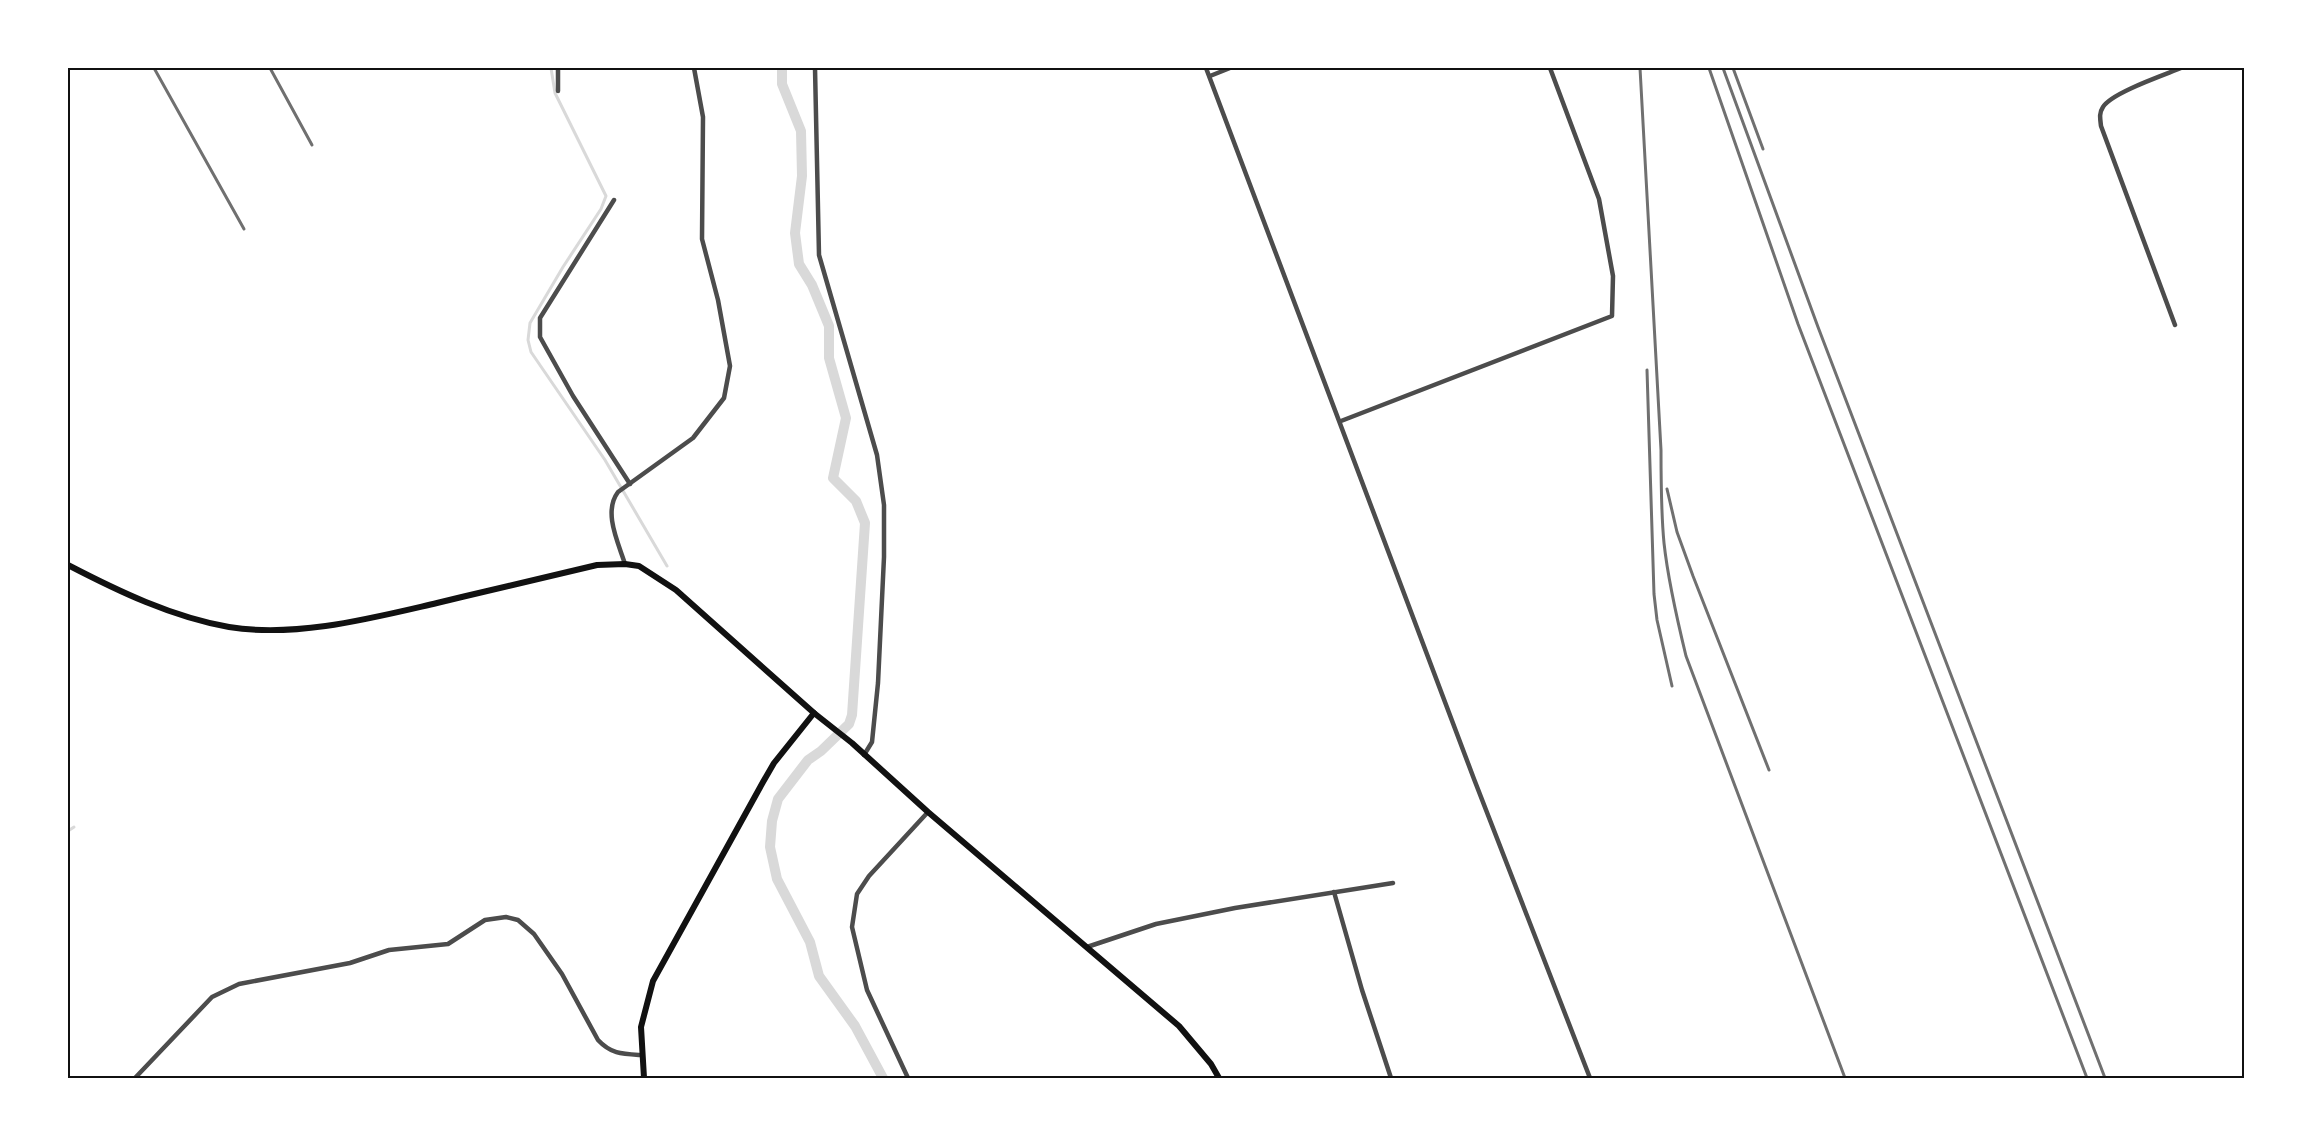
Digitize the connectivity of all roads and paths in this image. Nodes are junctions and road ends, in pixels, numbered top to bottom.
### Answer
1 (558, 68) edge
2 (694, 68) edge
3 (815, 68) edge
4 (1206, 68) edge
5 (1230, 68) edge
6 (1550, 68) edge
7 (2181, 68) edge
8 (1209, 76) junction
9 (558, 91) dead end
10 (614, 200) dead end
11 (2175, 326) dead end
12 (1341, 421) junction
13 (628, 485) junction
14 (626, 564) junction
15 (68, 565) edge
16 (814, 713) junction
17 (864, 755) junction
18 (928, 812) junction
19 (1393, 883) dead end
20 (1334, 892) junction
21 (1087, 947) junction
22 (641, 1055) junction
23 (135, 1078) edge
24 (644, 1078) edge
25 (908, 1078) edge
26 (1219, 1078) edge
27 (1391, 1078) edge
28 (1590, 1078) edge

1 - 9 street
2 - 13 street
3 - 17 street
4 - 8 street
5 - 8 street
6 - 12 street
7 - 11 street
8 - 12 street
10 - 13 street
12 - 28 street
13 - 14 street
14 - 15 main road
14 - 16 main road
16 - 17 main road
16 - 22 main road
17 - 18 main road
18 - 21 main road
18 - 25 street
19 - 20 street
20 - 21 street
20 - 27 street
21 - 26 main road
22 - 23 street
22 - 24 main road

